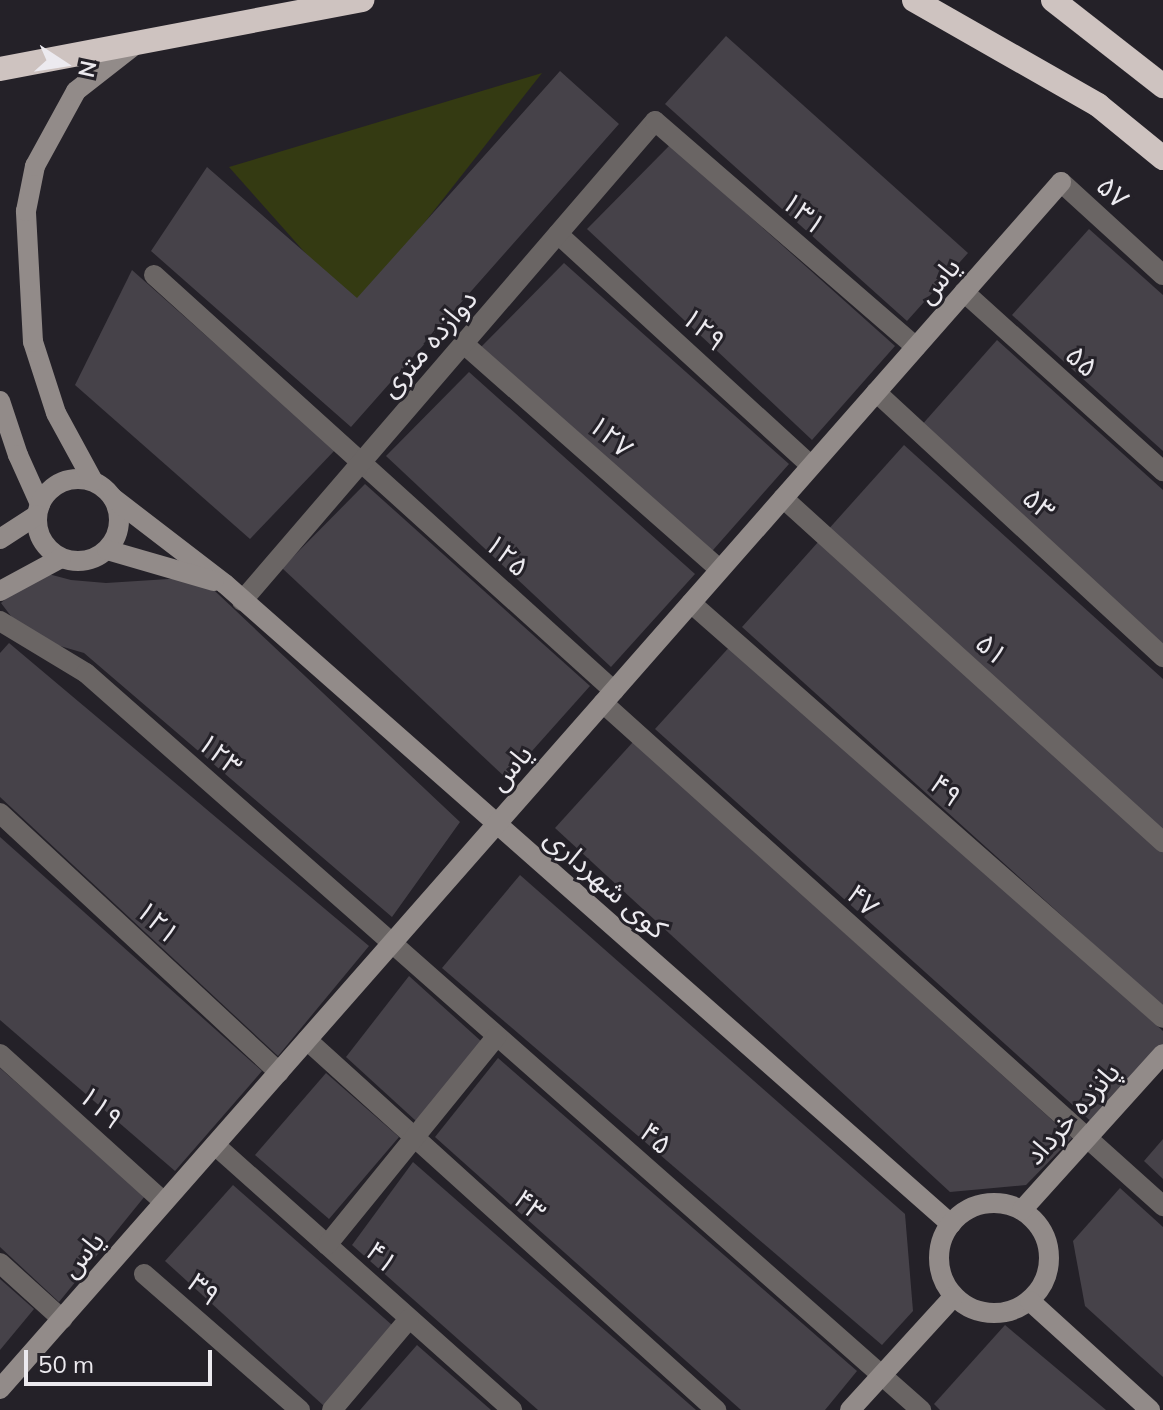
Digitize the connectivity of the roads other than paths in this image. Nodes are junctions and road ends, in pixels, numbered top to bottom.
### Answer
1 (363, 0) edge
2 (914, 0) edge
3 (1053, 0) edge
4 (141, 40) junction
5 (0, 69) edge
6 (1163, 86) edge
7 (655, 121) joint
8 (1163, 158) edge
9 (1061, 182) joint
10 (558, 234) junction
11 (154, 275) dead end
12 (1163, 275) edge
13 (964, 292) junction
14 (464, 344) junction
15 (916, 347) junction
16 (876, 392) junction
17 (0, 401) edge
18 (362, 462) junction
19 (811, 466) junction
20 (1163, 471) edge
21 (93, 481) junction
22 (113, 498) junction
23 (783, 498) junction
24 (39, 510) junction
25 (0, 539) edge
26 (107, 550) junction
27 (61, 558) junction
28 (720, 570) junction
29 (225, 584) junction
30 (0, 591) edge
31 (242, 601) junction
32 (691, 603) junction
33 (0, 621) edge
34 (1163, 657) edge
35 (608, 697) junction
36 (0, 813) edge
37 (496, 824) junction
38 (1163, 842) edge
39 (392, 943) junction
40 (1163, 1018) edge
41 (497, 1036) junction
42 (307, 1040) junction
43 (0, 1054) edge
44 (1163, 1054) edge
45 (279, 1072) junction
46 (414, 1138) junction
47 (1086, 1139) junction
48 (215, 1145) junction
49 (164, 1202) junction
50 (1163, 1206) edge
51 (1022, 1210) junction
52 (951, 1224) junction
53 (327, 1245) junction
54 (0, 1263) edge
55 (144, 1274) dead end
56 (954, 1296) junction
57 (1030, 1301) junction
58 (62, 1319) junction
59 (409, 1319) junction
60 (882, 1375) junction
61 (0, 1389) edge
62 (300, 1410) edge
63 (332, 1410) edge
64 (512, 1410) edge
65 (716, 1410) edge
66 (850, 1410) edge
67 (921, 1410) edge
68 (1150, 1410) edge

1 - 4 highway
2 - 8 highway
3 - 6 highway
4 - 5 highway
4 - 21 street
7 - 10 street, دوازده متری
7 - 15 street, ۱۳۱
9 - 12 street, ۵۷
9 - 13 street, یاس
10 - 14 street, دوازده متری
10 - 19 street, ۱۲۹
11 - 18 street, ۱۲۵
13 - 15 street, یاس
13 - 20 street, ۵۵
14 - 18 street, دوازده متری
14 - 28 street, ۱۲۷
15 - 16 street, یاس
16 - 19 street, یاس
16 - 34 street, ۵۳
17 - 24 street
18 - 31 street, دوازده متری
18 - 35 street, ۱۲۵
19 - 23 street, یاس
21 - 22 street
21 - 24 street
22 - 26 street
22 - 29 street, کوی شهرداری
23 - 28 street, یاس
23 - 38 street, ۵۱
24 - 25 street
24 - 27 street
26 - 27 street
26 - 29 street
27 - 30 street
28 - 32 street, یاس
29 - 31 street, کوی شهرداری
31 - 37 street, کوی شهرداری
32 - 35 street, یاس
32 - 40 street, ۴۹
33 - 39 street, ۱۲۳
35 - 37 street, یاس
35 - 47 street, ۴۷
36 - 45 street, ۱۲۱
37 - 39 street, یاس
37 - 52 street, کوی شهرداری
39 - 41 street, ۴۵
39 - 42 street, یاس
41 - 46 street
41 - 60 street, ۴۵
42 - 45 street, یاس
42 - 46 street, ۴۳
43 - 49 street, ۱۱۹
44 - 47 street, پانزده خرداد
45 - 48 street, یاس
46 - 53 street
46 - 65 street, ۴۳
47 - 50 street, ۴۷
47 - 51 street, پانزده خرداد
48 - 49 street, یاس
48 - 53 street, ۴۱
49 - 58 street, یاس
51 - 52 street
51 - 57 street
52 - 56 street
53 - 59 street, ۴۱
54 - 58 street
55 - 62 street, ۳۹
56 - 57 street
56 - 60 street
57 - 68 street
58 - 61 street, یاس
59 - 63 street
59 - 64 street, ۴۱
60 - 66 street
60 - 67 street, ۴۵

